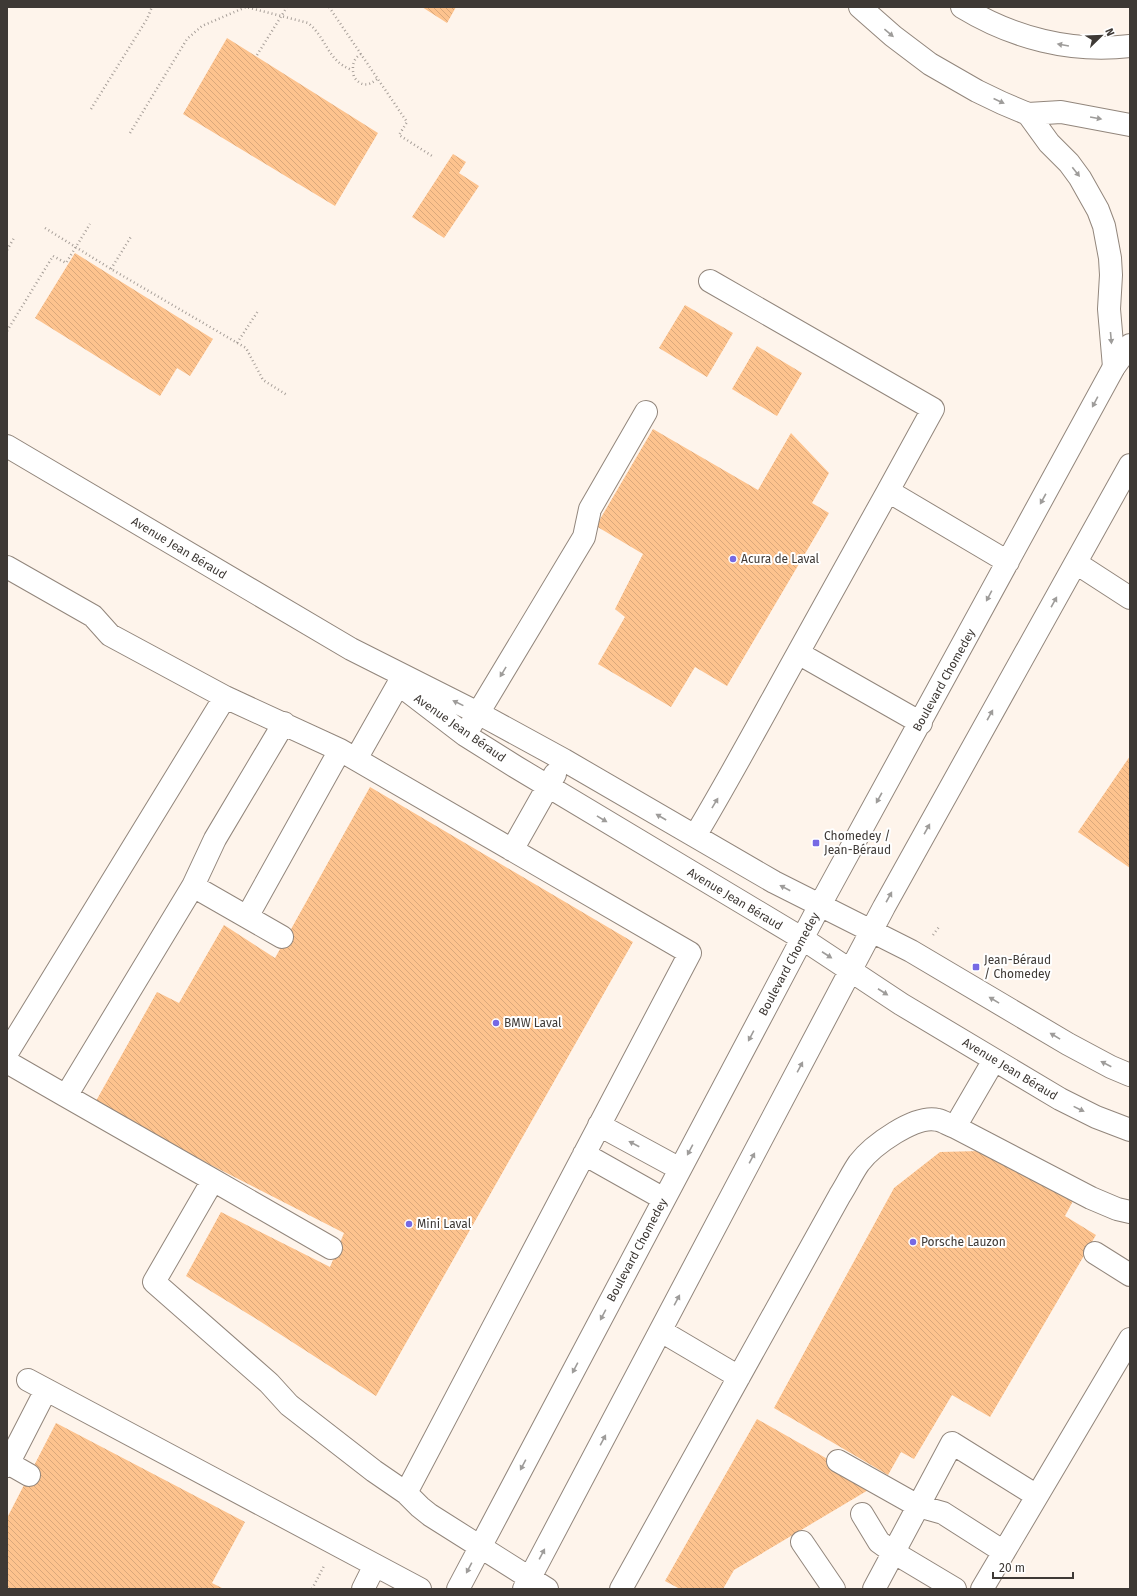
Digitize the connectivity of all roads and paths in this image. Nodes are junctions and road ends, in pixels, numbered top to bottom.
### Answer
1 (152, 7) edge
2 (287, 7) edge
3 (329, 7) edge
4 (860, 7) edge
5 (962, 7) edge
6 (280, 17) junction
7 (1130, 46) edge
8 (258, 54) dead end
9 (360, 54) junction
10 (352, 70) junction
11 (377, 79) junction
12 (91, 109) dead end
13 (1028, 114) junction
14 (1130, 124) edge
15 (130, 133) dead end
16 (432, 156) dead end
17 (90, 224) dead end
18 (45, 228) dead end
19 (132, 235) dead end
20 (14, 238) dead end
21 (76, 248) junction
22 (7, 250) edge
23 (111, 269) junction
24 (710, 281) dead end
25 (258, 311) dead end
26 (7, 331) edge
27 (237, 343) junction
28 (1130, 344) edge
29 (1114, 367) junction
30 (287, 395) dead end
31 (646, 412) dead end
32 (7, 446) edge
33 (1130, 465) edge
34 (888, 491) junction
35 (1008, 562) junction
36 (1076, 563) junction
37 (7, 567) edge
38 (1130, 598) edge
39 (798, 653) junction
40 (401, 680) junction
41 (224, 697) junction
42 (478, 713) junction
43 (284, 723) junction
44 (921, 723) junction
45 (465, 735) junction
46 (348, 754) junction
47 (564, 760) junction
48 (548, 786) junction
49 (695, 836) junction
50 (512, 850) junction
51 (192, 886) junction
52 (820, 905) junction
53 (247, 917) junction
54 (939, 927) dead end
55 (871, 931) junction
56 (282, 937) dead end
57 (802, 939) junction
58 (930, 939) dead end
59 (851, 971) junction
60 (7, 1053) edge
61 (994, 1060) junction
62 (7, 1062) edge
63 (1130, 1075) edge
64 (66, 1096) junction
65 (599, 1125) junction
66 (954, 1127) junction
67 (1130, 1130) edge
68 (584, 1154) junction
69 (680, 1169) junction
70 (213, 1180) junction
71 (664, 1199) junction
72 (1130, 1212) edge
73 (332, 1248) dead end
74 (1095, 1253) dead end
75 (1130, 1275) edge
76 (661, 1331) junction
77 (1130, 1339) edge
78 (739, 1377) junction
79 (838, 1461) dead end
80 (8, 1464) edge
81 (30, 1475) dead end
82 (406, 1493) junction
83 (1037, 1496) junction
84 (918, 1506) junction
85 (862, 1514) dead end
86 (802, 1542) dead end
87 (480, 1546) junction
88 (893, 1552) junction
89 (1004, 1552) junction
90 (375, 1565) junction
91 (533, 1585) edge
92 (363, 1589) edge
93 (420, 1589) edge
94 (458, 1589) edge
95 (621, 1589) edge
96 (834, 1589) edge
97 (874, 1589) edge
98 (955, 1589) edge
99 (982, 1589) edge

1 - 12 path
2 - 6 path
3 - 9 path
4 -> 13 street
7 -> 5 street
6 - 8 path
6 - 10 path
6 - 15 path
9 - 10 path
9 - 11 path
10 - 11 path
11 - 16 path
13 -> 14 street
13 -> 29 street
17 - 21 path
18 - 21 path
19 - 23 path
20 - 22 path
21 - 23 path
21 - 26 path
23 - 27 path
24 - 34 street
25 - 27 path
27 - 30 path
28 - 29 street, Boulevard Chomedey
29 -> 35 street, Boulevard Chomedey
31 -> 42 street
32 - 40 street, Avenue Jean Béraud
33 - 36 street
34 - 35 street
34 - 39 street
35 -> 44 street, Boulevard Chomedey
36 - 38 street
55 -> 36 street
37 - 41 street
39 - 44 street
49 -> 39 street
42 -> 40 street, Avenue Jean Béraud
40 - 45 street, Avenue Jean Béraud
40 - 46 street
41 - 43 street
41 - 60 street
42 - 45 street
42 - 47 street, Avenue Jean Béraud
43 - 46 street
43 - 51 street
44 -> 52 street, Boulevard Chomedey
45 - 48 street, Avenue Jean Béraud
46 - 50 street
46 - 53 street
47 - 48 street
49 -> 47 street, Avenue Jean Béraud
48 - 50 street
48 -> 57 street, Avenue Jean Béraud
52 -> 49 street, Avenue Jean Béraud
50 - 65 street
51 - 53 street
51 - 64 street
52 - 55 street, Avenue Jean Béraud
52 - 57 street, Boulevard Chomedey
53 - 56 street
54 - 58 path
55 - 59 street
63 -> 55 street, Avenue Jean Béraud
57 -> 59 street, Avenue Jean Béraud
57 -> 69 street, Boulevard Chomedey
59 -> 61 street, Avenue Jean Béraud
76 -> 59 street
61 - 66 street
61 -> 67 street, Avenue Jean Béraud
62 - 64 street
64 - 70 street
65 - 68 street
69 -> 65 street
66 - 72 street
66 - 78 street
68 - 71 street
68 - 82 street
69 - 71 street, Boulevard Chomedey
70 - 73 street
70 - 82 street
71 -> 87 street, Boulevard Chomedey
74 - 75 street
76 - 78 street
91 -> 76 street
77 - 83 street
78 - 95 street
79 - 84 street
80 - 81 street
80 - 90 street
82 - 87 street
83 - 84 street
83 - 89 street
84 - 88 street
84 - 89 street
85 - 88 street
86 - 96 street
87 - 91 street
87 -> 94 street, Boulevard Chomedey
88 - 97 street
88 - 98 street
89 - 99 street
90 - 92 street
90 - 93 street

